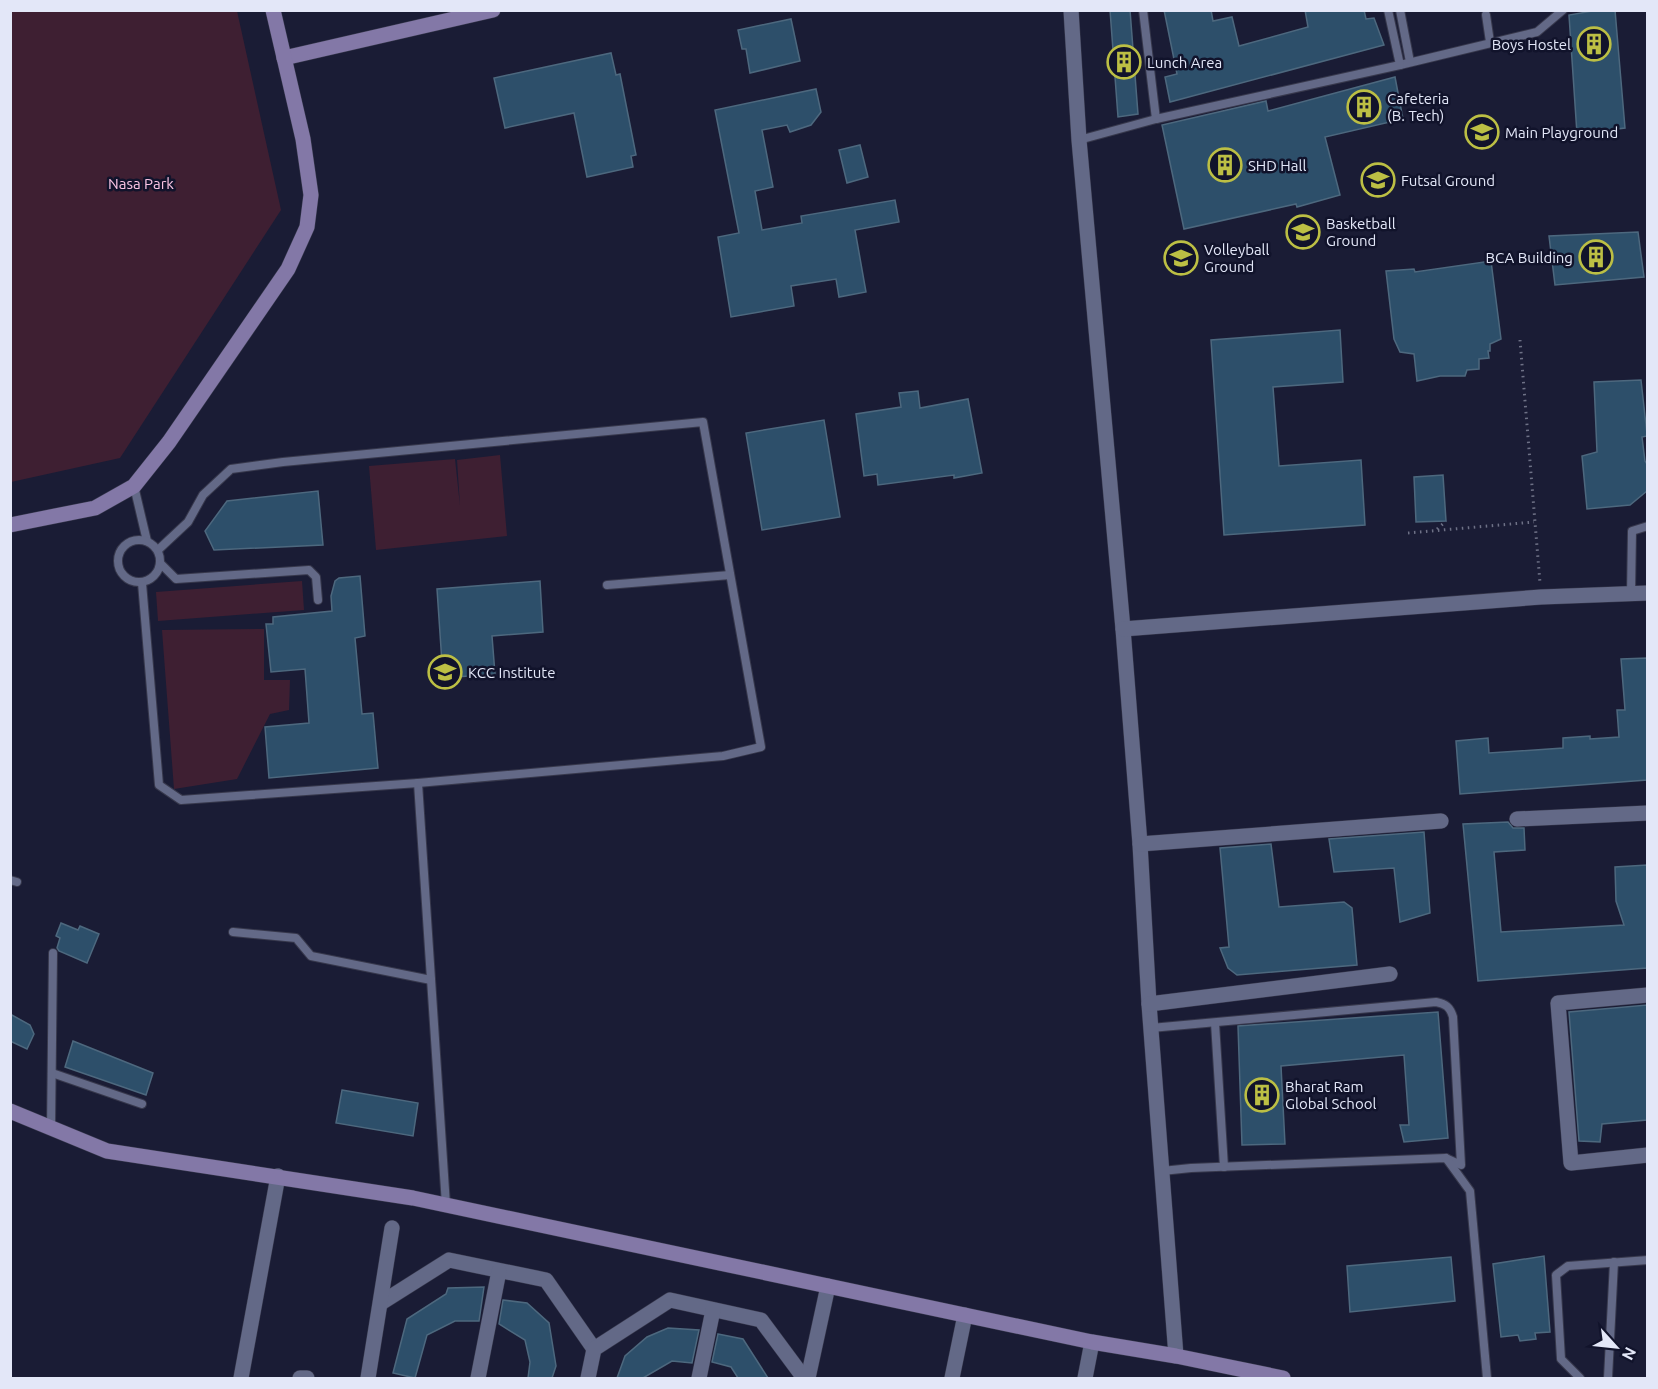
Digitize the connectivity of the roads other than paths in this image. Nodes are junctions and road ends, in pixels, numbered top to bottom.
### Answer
1 (273, 10) edge
2 (493, 10) edge
3 (1071, 10) edge
4 (1143, 10) edge
5 (1388, 10) edge
6 (1400, 10) edge
7 (1563, 10) edge
8 (1486, 15) dead end
9 (1490, 42) junction
10 (284, 58) junction
11 (1410, 62) junction
12 (1400, 65) junction
13 (1156, 119) junction
14 (1079, 140) junction
15 (134, 486) junction
16 (10, 525) edge
17 (1647, 526) edge
18 (147, 541) junction
19 (158, 550) junction
20 (161, 564) junction
21 (730, 574) junction
22 (142, 583) junction
23 (607, 585) dead end
24 (1647, 593) edge
25 (1631, 594) junction
26 (318, 600) dead end
27 (1123, 629) junction
28 (418, 783) junction
29 (1647, 813) edge
30 (1517, 819) dead end
31 (1441, 821) dead end
32 (1140, 844) junction
33 (233, 932) dead end
34 (53, 953) dead end
35 (1390, 974) dead end
36 (431, 980) junction
37 (1647, 995) edge
38 (1149, 1004) junction
39 (1215, 1023) junction
40 (1151, 1028) junction
41 (52, 1073) junction
42 (142, 1104) dead end
43 (10, 1111) edge
44 (51, 1129) junction
45 (1647, 1155) edge
46 (1446, 1158) junction
47 (1224, 1167) junction
48 (1162, 1171) junction
49 (278, 1176) junction
50 (446, 1205) junction
51 (392, 1228) dead end
52 (1647, 1260) edge
53 (1614, 1262) junction
54 (499, 1271) junction
55 (828, 1286) junction
56 (381, 1304) junction
57 (713, 1310) junction
58 (965, 1315) junction
59 (1092, 1342) junction
60 (594, 1349) junction
61 (1176, 1356) junction
62 (241, 1378) edge
63 (300, 1378) edge
64 (307, 1378) edge
65 (369, 1378) edge
66 (478, 1378) edge
67 (588, 1378) edge
68 (699, 1378) edge
69 (804, 1378) edge
70 (808, 1378) edge
71 (952, 1378) edge
72 (1084, 1378) edge
73 (1283, 1378) edge
74 (1487, 1378) edge
75 (1580, 1378) edge
76 (1608, 1378) edge

1 - 10 street
2 - 10 street
3 - 14 street
4 - 13 lane
5 - 12 lane
6 - 11 lane
7 - 9 lane
8 - 9 lane
9 - 11 lane
10 - 15 street
11 - 12 lane
12 - 13 lane
13 - 14 lane
14 - 27 street
15 - 16 street
15 - 18 lane
17 - 25 lane
18 - 19 lane
18 - 22 lane
19 - 20 lane
19 - 21 lane
20 - 22 lane
20 - 26 lane
21 - 23 lane
21 - 28 lane
22 - 28 lane
24 - 25 street
25 - 27 street
27 - 32 street
28 - 36 lane
29 - 30 street
31 - 32 street
32 - 38 street
33 - 36 lane
34 - 41 lane
35 - 38 street
36 - 50 lane
37 - 45 street
38 - 40 street
39 - 40 lane
39 - 46 lane
39 - 47 lane
40 - 48 street
41 - 42 lane
41 - 44 lane
43 - 44 street
44 - 49 street
46 - 47 lane
46 - 74 lane
47 - 48 lane
48 - 61 street
49 - 50 street
49 - 62 street
50 - 55 street
51 - 56 street
52 - 53 lane
53 - 75 lane
53 - 76 lane
54 - 56 street
54 - 60 street
54 - 66 street
55 - 58 street
55 - 70 street
56 - 65 street
57 - 60 street
57 - 68 street
57 - 69 street
58 - 59 street
58 - 71 street
59 - 61 street
59 - 72 street
60 - 67 street
61 - 73 street
63 - 64 street

